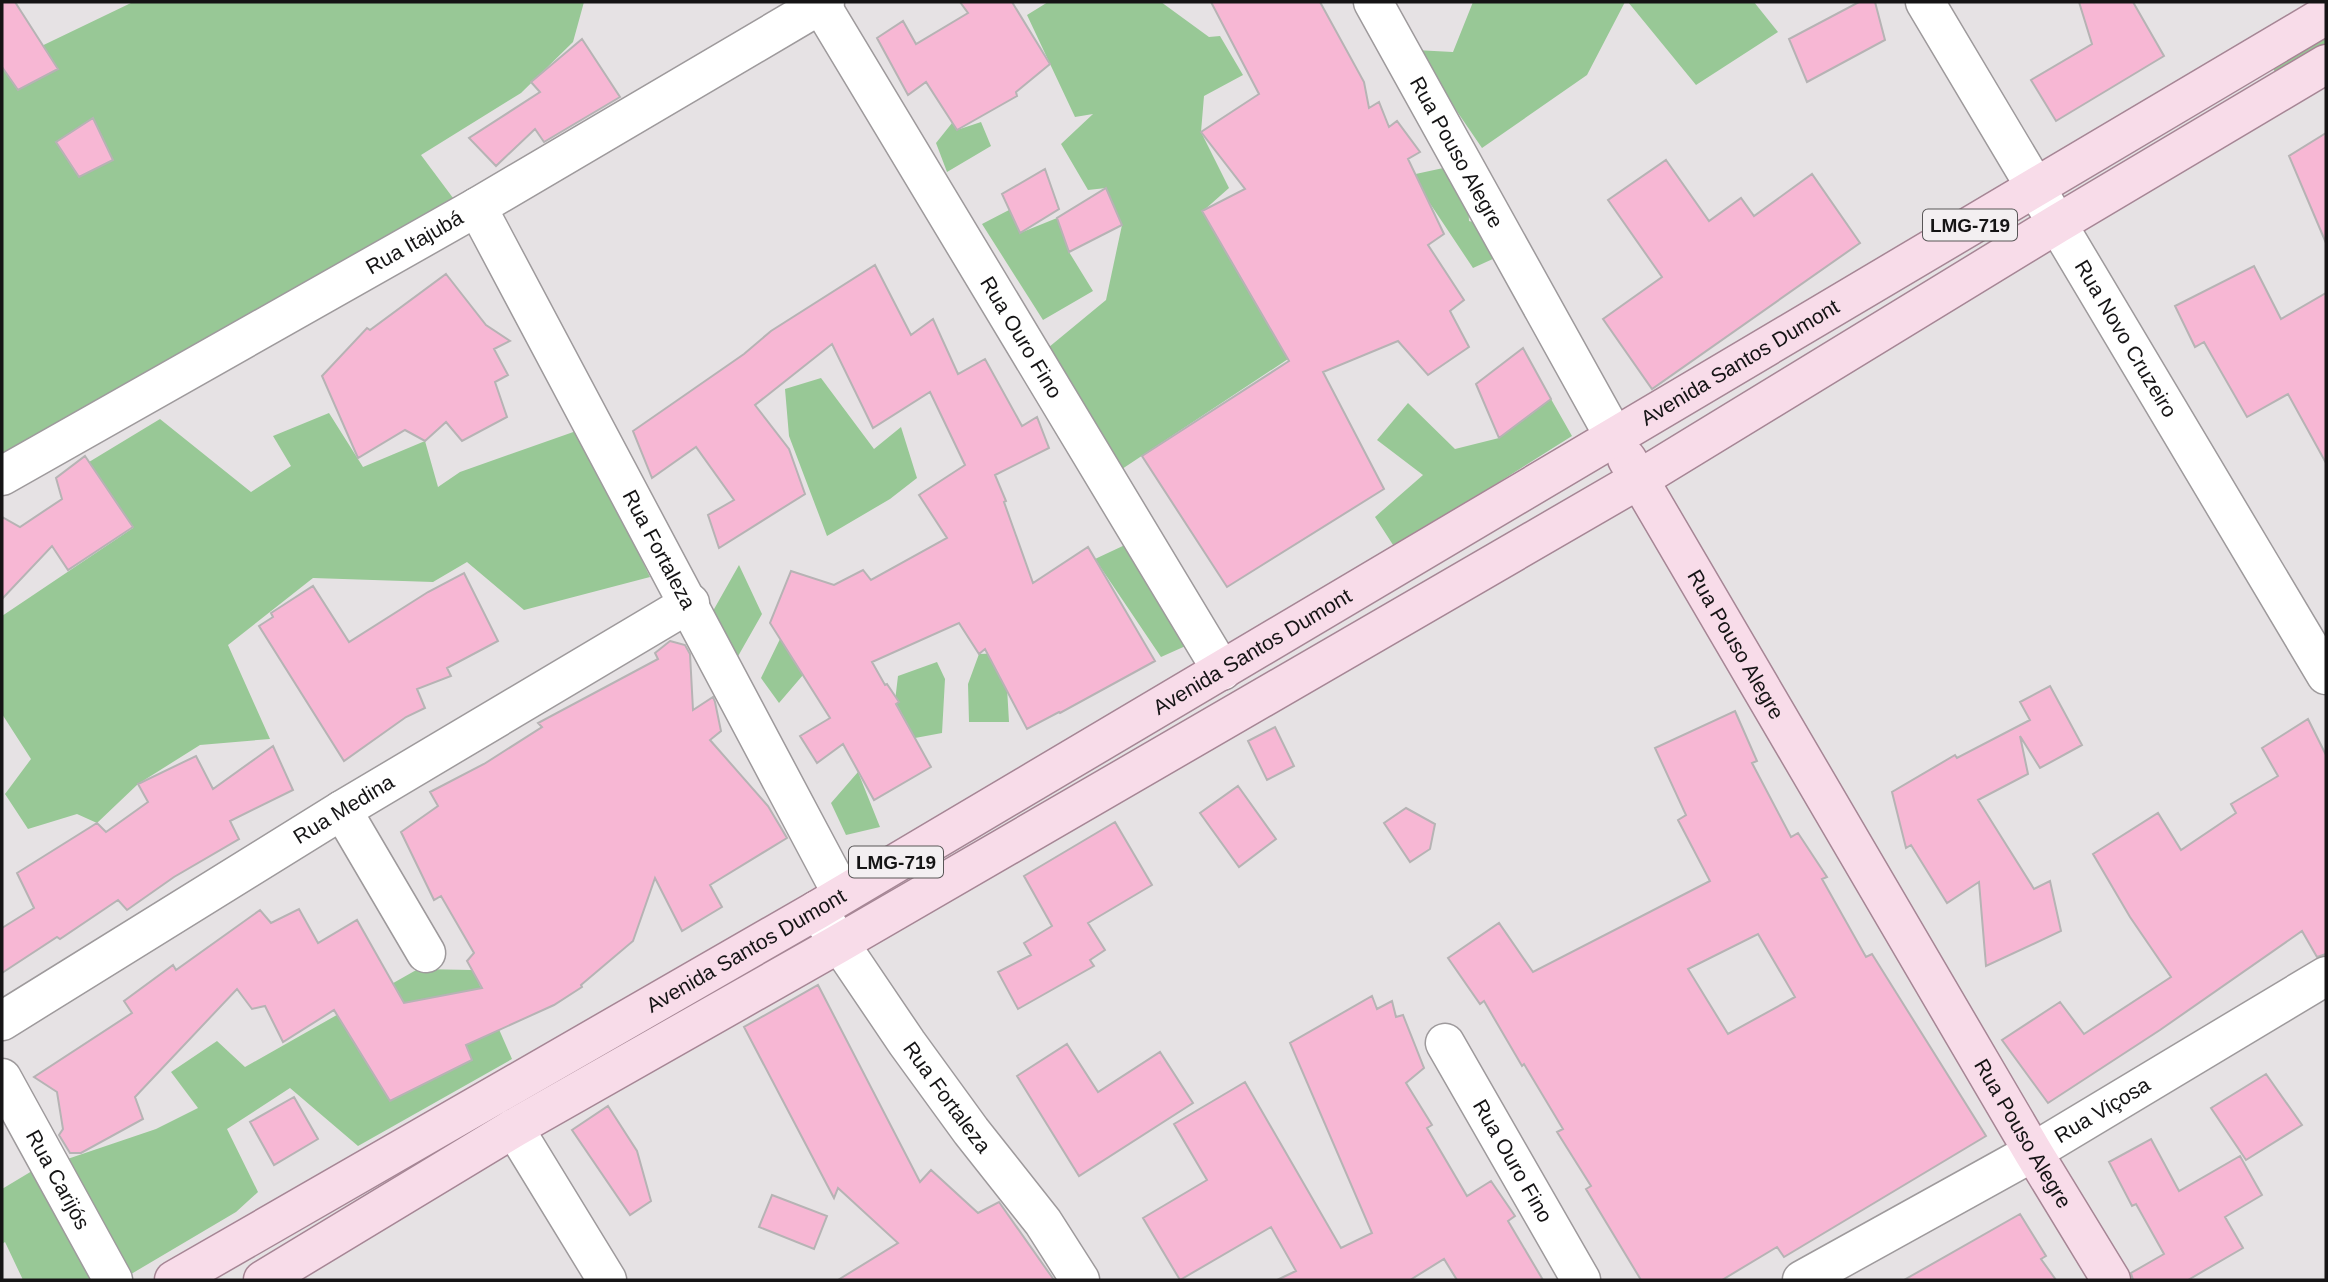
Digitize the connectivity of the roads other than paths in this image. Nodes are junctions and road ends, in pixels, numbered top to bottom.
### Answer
1 (1373, 2) edge
2 (1925, 2) edge
3 (823, 3) edge
4 (2326, 15) edge
5 (2326, 64) edge
6 (2035, 186) junction
7 (477, 207) junction
8 (2057, 224) junction
9 (1615, 438) junction
10 (2, 476) edge
11 (1638, 480) junction
12 (690, 603) junction
13 (1222, 671) junction
14 (2326, 675) edge
15 (342, 810) junction
16 (830, 902) junction
17 (838, 944) junction
18 (426, 953) dead end
19 (2326, 976) edge
20 (2, 1021) edge
21 (1445, 1043) dead end
22 (2, 1078) edge
23 (514, 1128) junction
24 (2033, 1152) junction
25 (113, 1280) edge
26 (174, 1280) edge
27 (262, 1280) edge
28 (607, 1280) edge
29 (1080, 1280) edge
30 (1581, 1280) edge
31 (1802, 1280) edge
32 (2111, 1280) edge

1 - 9 street, Rua Pouso Alegre
2 - 6 street, Rua Novo Cruzeiro
3 - 7 street, Rua Itajubá
3 - 13 street, Rua Ouro Fino
4 - 6 main road, Avenida Santos Dumont / LMG-719
5 - 8 main road, Avenida Santos Dumont / LMG-719
6 - 8 street, Rua Novo Cruzeiro
6 - 9 main road, Avenida Santos Dumont / LMG-719
7 - 10 street, Rua Itajubá
7 - 12 street, Rua Fortaleza
8 - 11 main road, Avenida Santos Dumont / LMG-719
8 - 14 street, Rua Novo Cruzeiro
9 - 11 main road, Rua Pouso Alegre
9 - 13 main road, Avenida Santos Dumont / LMG-719
11 - 17 main road, Avenida Santos Dumont / LMG-719
11 - 24 main road, Rua Pouso Alegre
12 - 15 street, Rua Medina
12 - 16 street, Rua Fortaleza
13 - 16 main road, Avenida Santos Dumont / LMG-719
15 - 18 street
15 - 20 street, Rua Medina
16 - 17 street, Rua Fortaleza
16 - 26 main road, Avenida Santos Dumont / LMG-719
17 - 23 main road, Avenida Santos Dumont / LMG-719
17 - 29 street, Rua Fortaleza
19 - 24 street, Rua Viçosa
21 - 30 street, Rua Ouro Fino
22 - 25 street, Rua Carijós
23 - 27 main road, Avenida Santos Dumont / LMG-719
23 - 28 street
24 - 31 street, Rua Viçosa
24 - 32 main road, Rua Pouso Alegre

